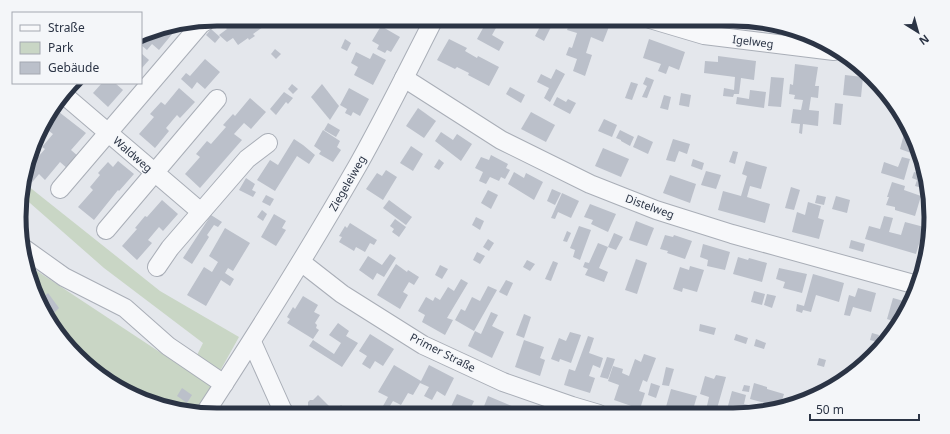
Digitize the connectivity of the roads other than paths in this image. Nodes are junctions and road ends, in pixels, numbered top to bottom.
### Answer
1 (430, 26) edge
2 (674, 26) edge
3 (198, 27) edge
4 (824, 50) edge
5 (404, 78) junction
6 (67, 98) edge
7 (217, 99) dead end
8 (108, 132) junction
9 (268, 143) dead end
10 (155, 172) junction
11 (60, 189) dead end
12 (201, 212) junction
13 (106, 230) dead end
14 (30, 253) edge
15 (301, 262) junction
16 (157, 266) dead end
17 (912, 283) edge
18 (252, 342) junction
19 (224, 384) junction
20 (208, 408) edge
21 (282, 408) edge
22 (579, 408) edge

1 - 5 street, Ziegeleiweg
2 - 4 street, Igelweg
3 - 8 street
5 - 15 street, Ziegeleiweg
5 - 17 street, Distelweg
6 - 8 street, Waldweg
7 - 10 street
8 - 10 street, Waldweg
8 - 11 street
9 - 12 street
10 - 12 street, Waldweg
10 - 13 street
12 - 16 street
14 - 19 street
15 - 18 street, Ziegeleiweg
15 - 22 street, Primer Straße
18 - 19 street, Ziegeleiweg
18 - 21 street
19 - 20 street, Ziegeleiweg

